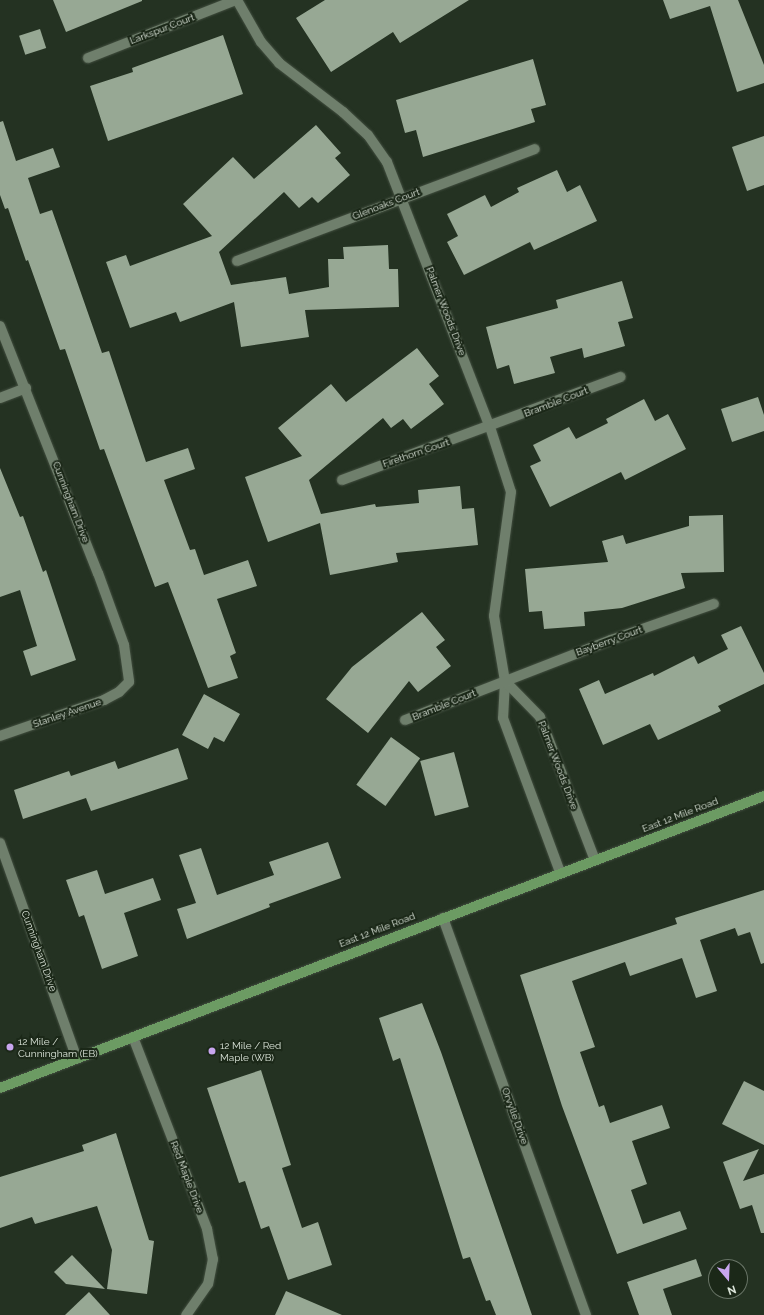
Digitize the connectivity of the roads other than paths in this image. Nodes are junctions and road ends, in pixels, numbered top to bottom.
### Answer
1 (237, 0) edge
2 (88, 58) dead end
3 (535, 149) dead end
4 (403, 197) junction
5 (237, 262) dead end
6 (0, 326) edge
7 (621, 377) dead end
8 (26, 388) junction
9 (0, 398) edge
10 (490, 427) junction
11 (342, 480) dead end
12 (714, 604) dead end
13 (505, 681) junction
14 (129, 682) joint
15 (405, 720) dead end
16 (0, 736) edge
17 (764, 796) edge
18 (0, 843) edge
19 (595, 860) junction
20 (560, 872) junction
21 (443, 918) junction
22 (133, 1037) junction
23 (77, 1059) junction
24 (0, 1088) edge
25 (186, 1315) edge
26 (586, 1315) edge

1 - 2 street, Larkspur Court
1 - 4 street, Palmer Woods Drive
3 - 4 street, Glenoaks Court
4 - 5 street, Glenoaks Court
4 - 10 street, Palmer Woods Drive
6 - 8 street, Cunningham Drive
7 - 10 street, Bramble Court
8 - 9 street
8 - 14 street, Cunningham Drive
10 - 11 street, Firethorn Court
10 - 13 street, Palmer Woods Drive
12 - 13 street, Bayberry Court
13 - 15 street, Bramble Court
13 - 19 street, Palmer Woods Drive
13 - 20 street, Palmer Woods Drive
14 - 16 street, Stanley Avenue
17 - 19 main road, East 12 Mile Road
18 - 23 street, Cunningham Drive
19 - 20 main road, East 12 Mile Road
20 - 21 main road, East 12 Mile Road
21 - 22 main road, East 12 Mile Road
21 - 26 street, Orvylle Drive
22 - 23 main road, East 12 Mile Road
22 - 25 street, Red Maple Drive
23 - 24 main road, East 12 Mile Road

